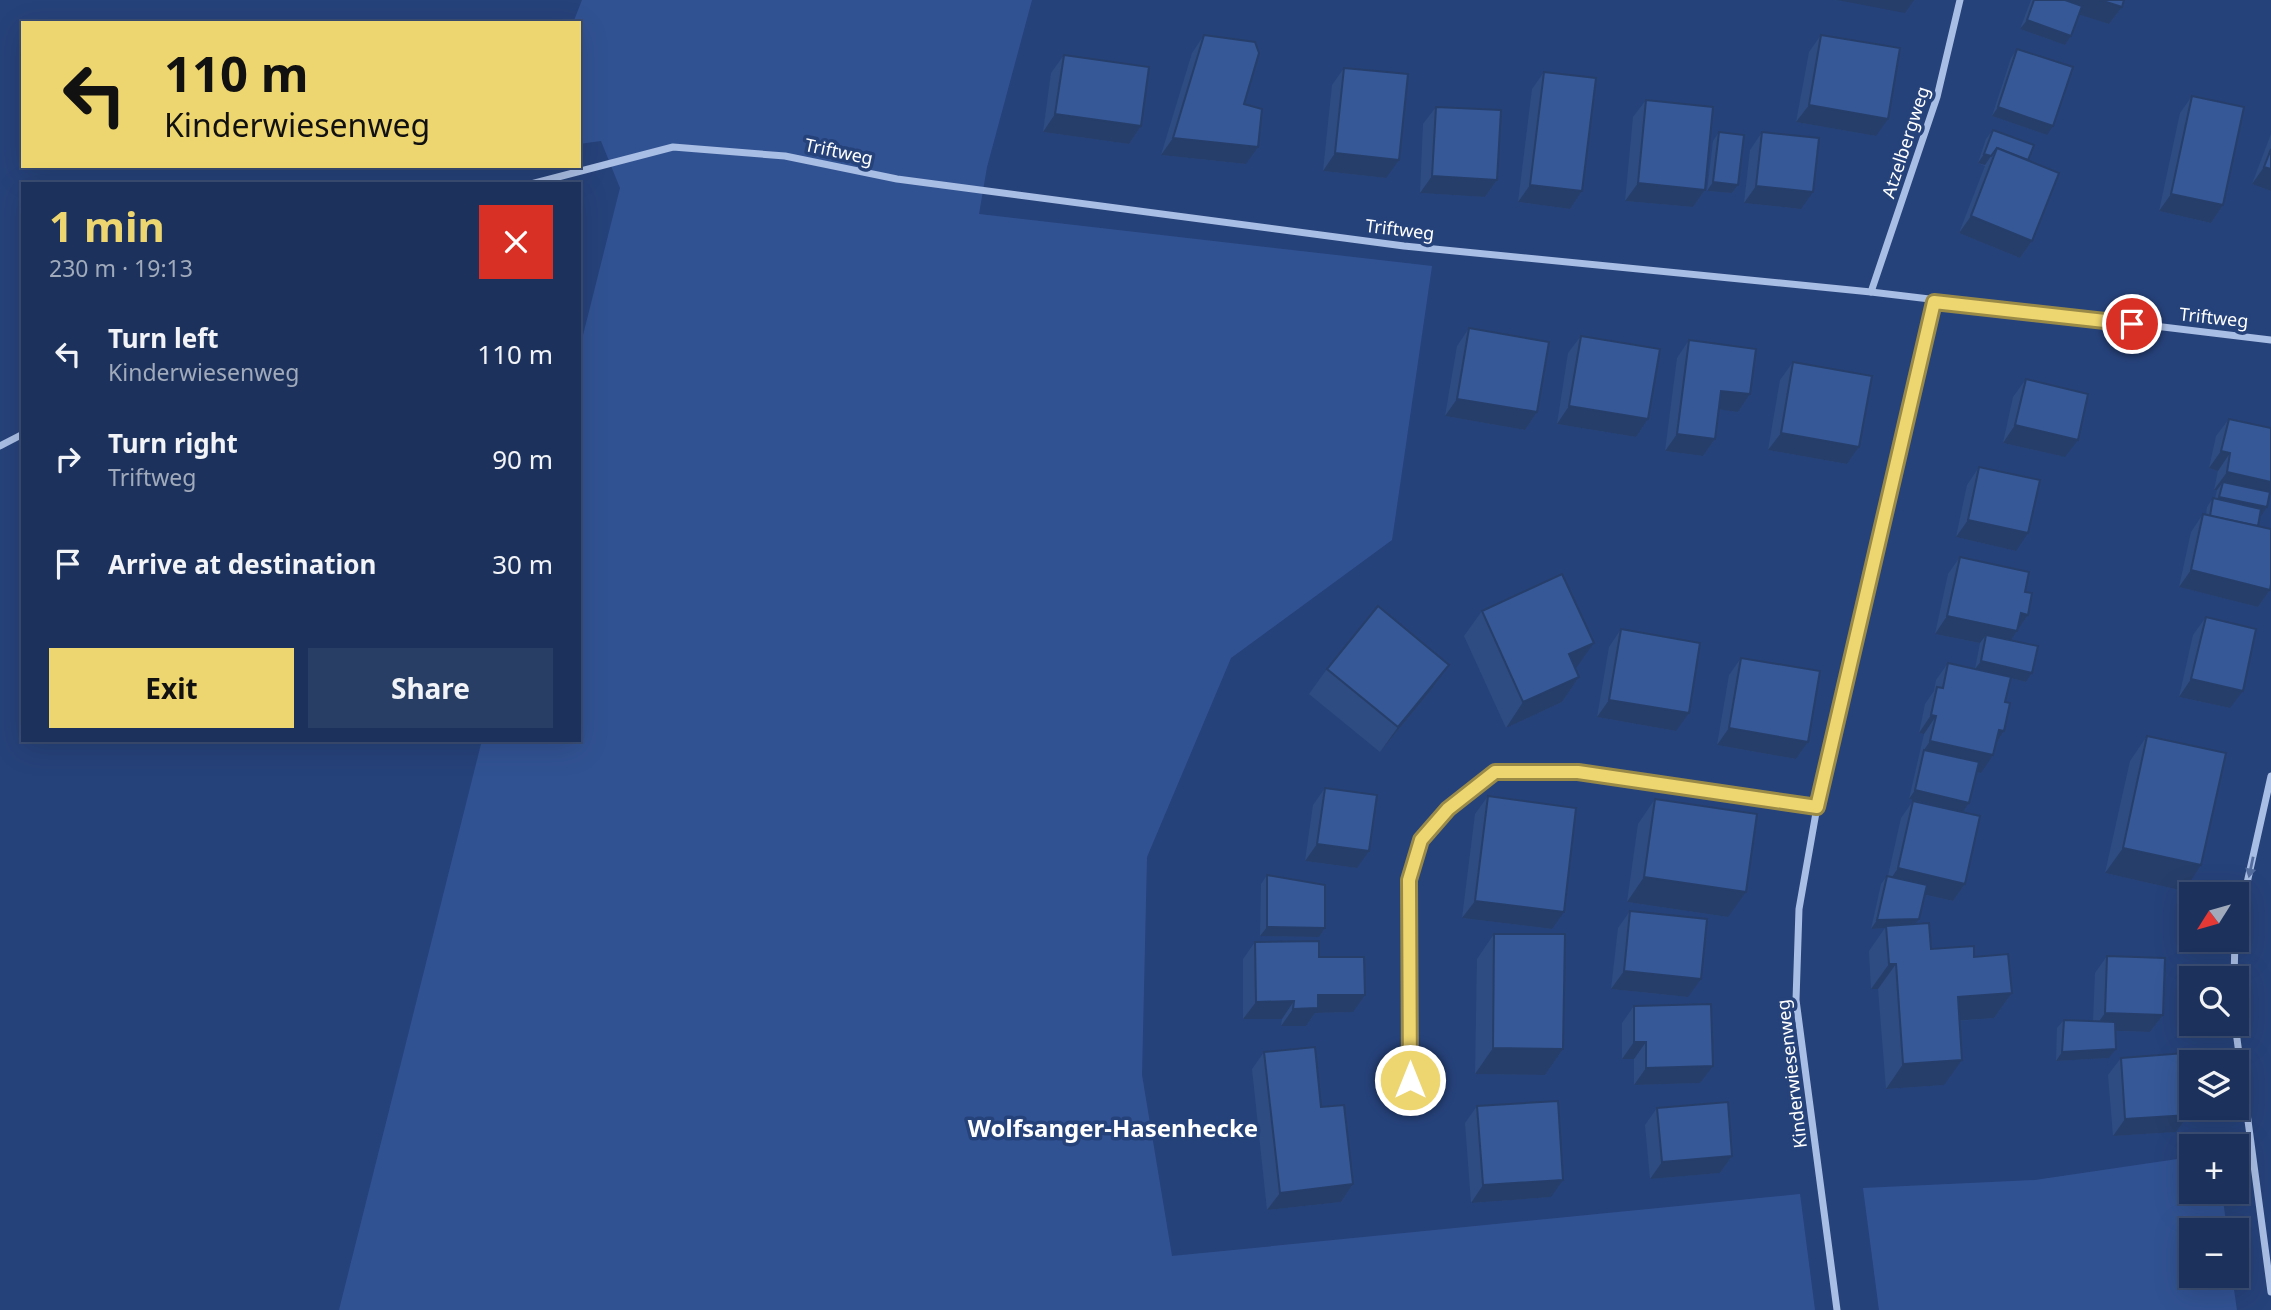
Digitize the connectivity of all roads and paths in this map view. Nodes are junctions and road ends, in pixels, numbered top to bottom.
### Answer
1 (1960, 0) edge
2 (539, 182) edge
3 (1871, 292) junction
4 (1934, 302) junction
5 (2271, 340) edge
6 (21, 435) edge
7 (0, 446) edge
8 (2271, 776) edge
9 (1817, 807) junction
10 (2247, 882) edge
11 (2237, 1036) edge
12 (1410, 1080) dead end
13 (2271, 1292) edge
14 (1838, 1310) edge

1 - 3 street, Atzelbergweg
2 - 3 street, Triftweg
3 - 4 street, Triftweg
4 - 5 street, Triftweg
4 - 9 street, Kinderwiesenweg
6 - 7 street
8 -> 10 street
9 - 12 street
9 - 14 street, Kinderwiesenweg
11 - 13 street

